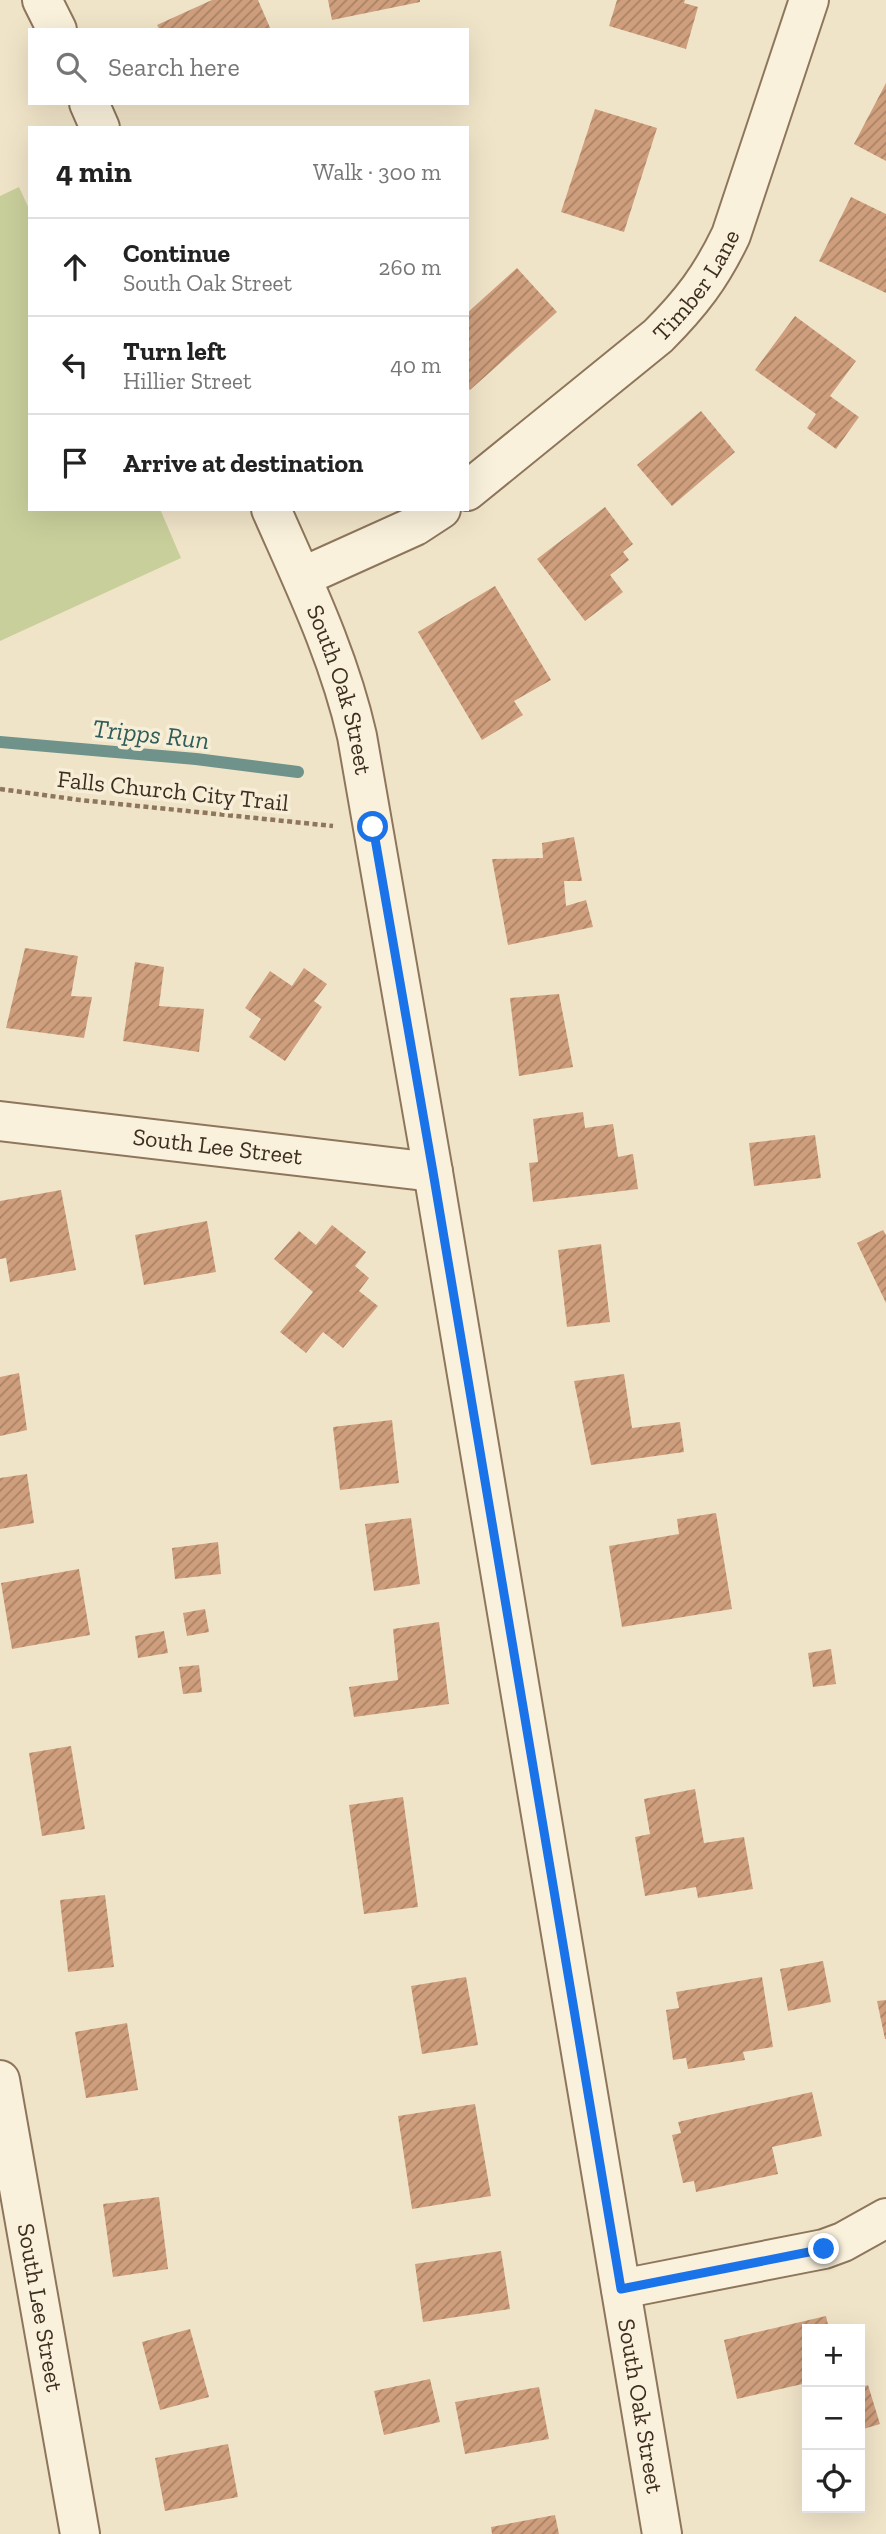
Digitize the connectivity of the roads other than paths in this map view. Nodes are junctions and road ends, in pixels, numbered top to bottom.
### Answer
1 (43, 0) edge
2 (809, 0) edge
3 (56, 28) edge
4 (90, 105) edge
5 (99, 126) edge
6 (469, 489) edge
7 (272, 511) edge
8 (438, 511) edge
9 (302, 577) junction
10 (0, 1121) edge
11 (433, 1172) junction
12 (0, 2080) edge
13 (886, 2218) edge
14 (621, 2289) junction
15 (80, 2534) edge
16 (662, 2534) edge

1 - 3 street
2 - 6 street, Timber Lane
4 - 5 street
7 - 9 street, South Oak Street
8 - 9 street
9 - 11 street, South Oak Street
10 - 11 street, South Lee Street
11 - 14 street, South Oak Street
12 - 15 street, South Lee Street
13 - 14 street
14 - 16 street, South Oak Street

